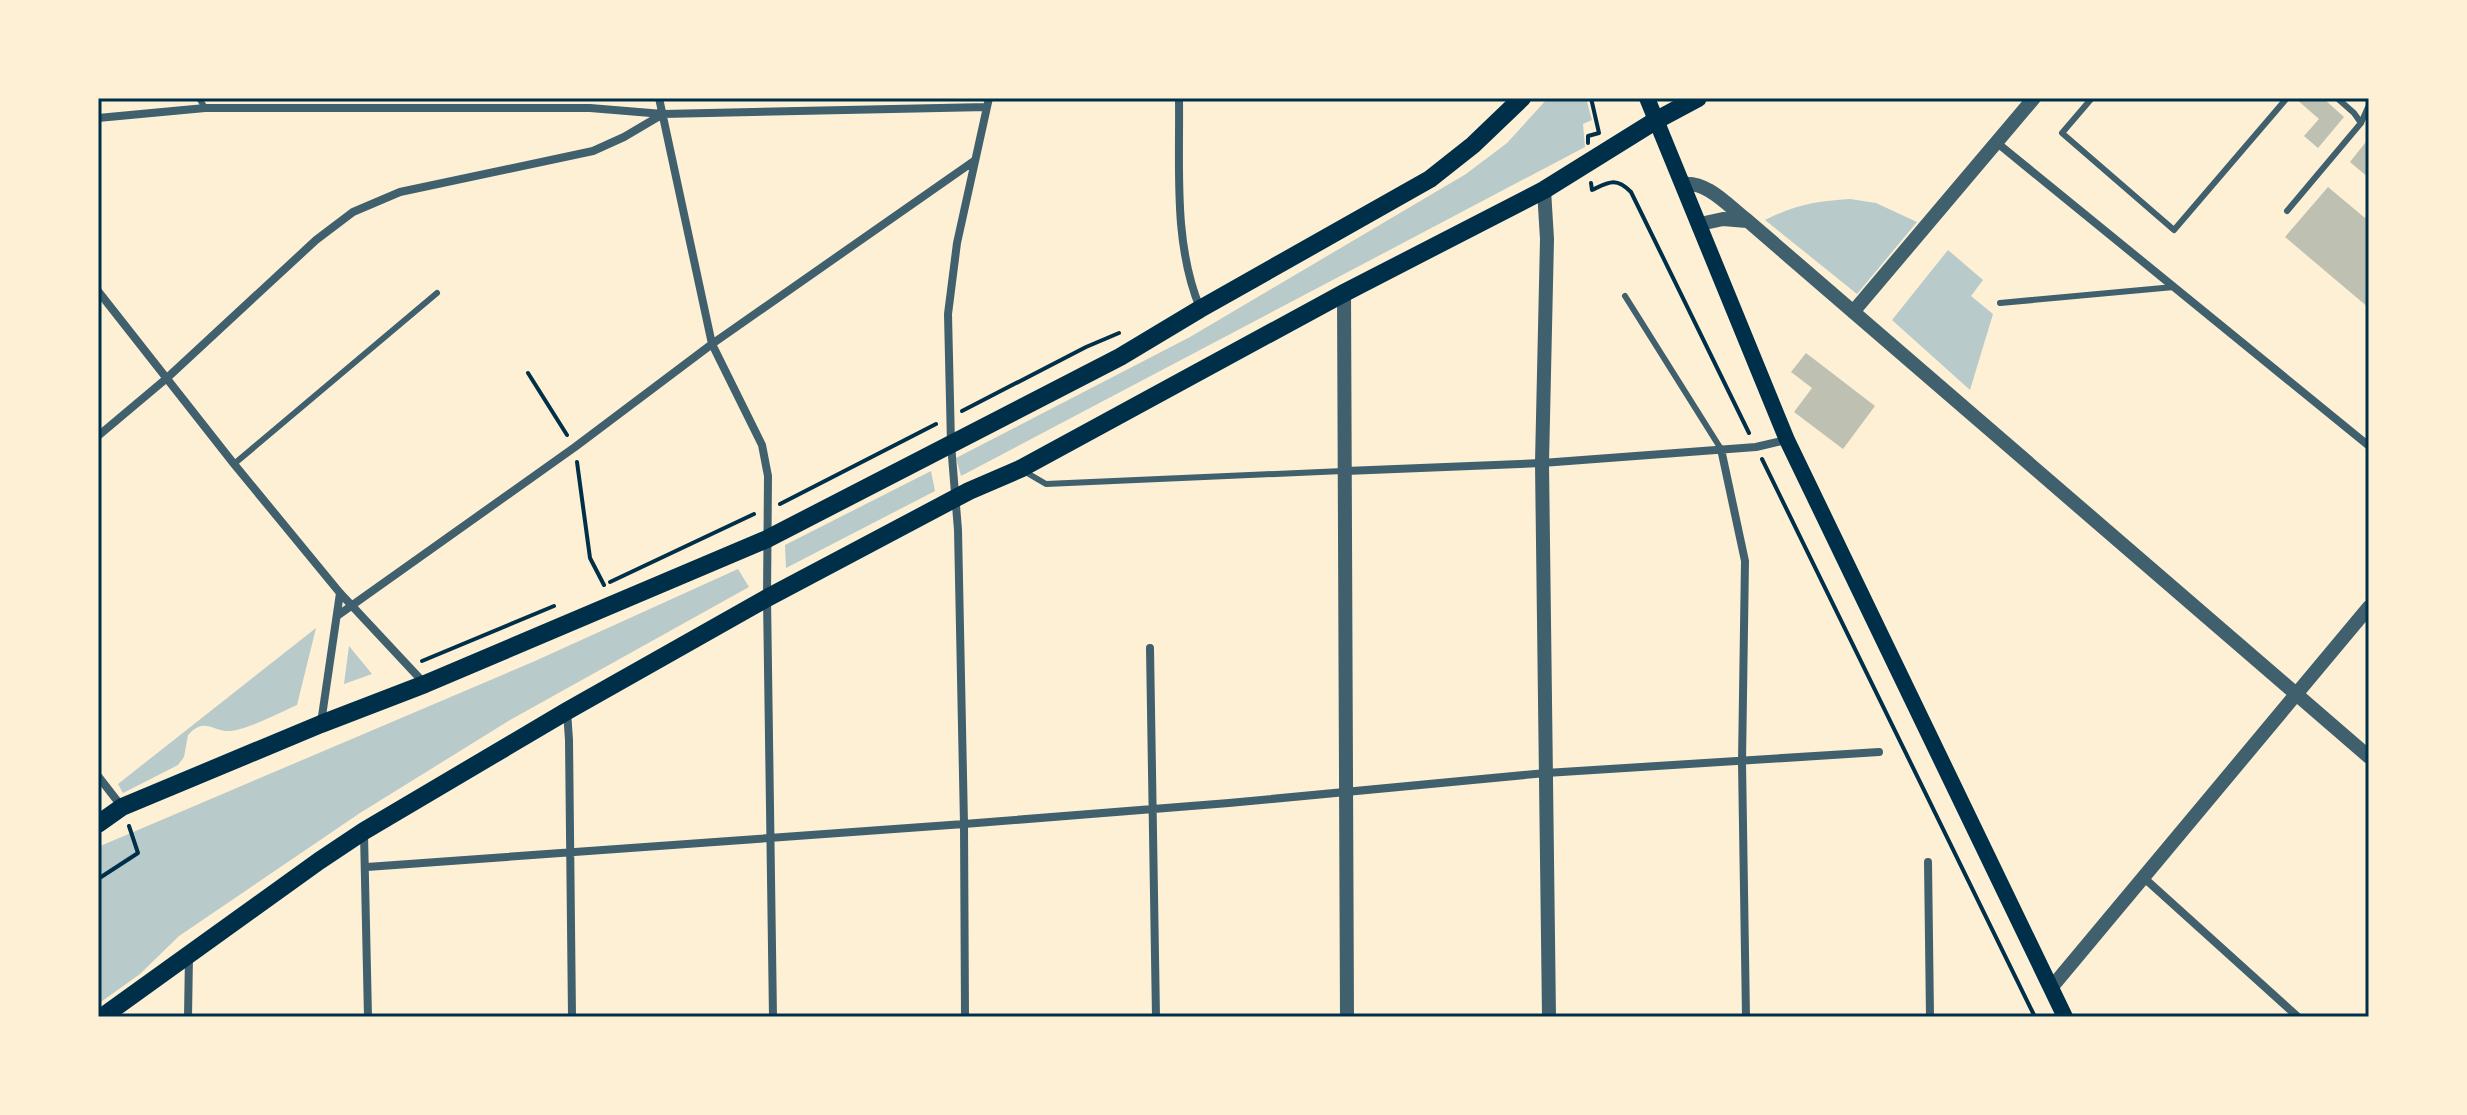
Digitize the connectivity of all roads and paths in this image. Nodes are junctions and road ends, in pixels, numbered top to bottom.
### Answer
1 (199, 98) edge
2 (659, 98) edge
3 (1179, 98) edge
4 (1522, 98) edge
5 (1647, 98) edge
6 (1698, 98) edge
7 (2034, 98) edge
8 (2092, 98) edge
9 (2287, 98) edge
10 (2337, 98) edge
11 (988, 102) edge
12 (2369, 105) edge
13 (205, 108) junction
14 (663, 114) junction
15 (98, 118) edge
16 (1655, 121) junction
17 (2365, 122) edge
18 (1996, 142) junction
19 (974, 161) junction
20 (1683, 184) junction
21 (1544, 190) junction
22 (1631, 192) dead end
23 (2287, 211) dead end
24 (1748, 221) junction
25 (1700, 224) junction
26 (2174, 287) junction
27 (98, 291) edge
28 (437, 293) dead end
29 (1344, 293) junction
30 (1625, 296) dead end
31 (2000, 303) dead end
32 (1200, 309) junction
33 (1853, 312) junction
34 (1120, 333) dead end
35 (712, 344) junction
36 (528, 373) dead end
37 (167, 378) junction
38 (951, 416) junction
39 (98, 436) edge
40 (1787, 440) junction
41 (951, 444) junction
42 (2369, 446) edge
43 (575, 447) junction
44 (1756, 447) junction
45 (1721, 449) junction
46 (1542, 463) junction
47 (234, 464) junction
48 (1020, 469) junction
49 (1346, 471) junction
50 (957, 499) junction
51 (769, 506) junction
52 (767, 539) junction
53 (340, 593) junction
54 (767, 598) junction
55 (562, 603) dead end
56 (354, 606) junction
57 (2369, 607) edge
58 (337, 616) junction
59 (1150, 648) dead end
60 (409, 666) junction
61 (425, 684) junction
62 (2297, 696) junction
63 (567, 711) junction
64 (321, 724) junction
65 (1879, 752) dead end
66 (2369, 757) edge
67 (1742, 762) junction
68 (1546, 773) junction
69 (98, 776) edge
70 (1347, 792) junction
71 (122, 807) junction
72 (1153, 809) junction
73 (98, 824) edge
74 (964, 824) junction
75 (364, 831) junction
76 (769, 839) junction
77 (571, 852) junction
78 (1928, 862) dead end
79 (367, 867) junction
80 (2143, 876) junction
81 (98, 879) edge
82 (189, 954) junction
83 (2051, 988) junction
84 (102, 1017) edge
85 (188, 1017) edge
86 (368, 1017) edge
87 (572, 1017) edge
88 (773, 1017) edge
89 (965, 1017) edge
90 (1156, 1017) edge
91 (1347, 1017) edge
92 (1549, 1017) edge
93 (1746, 1017) edge
94 (1930, 1017) edge
95 (2035, 1017) edge
96 (2065, 1017) edge
97 (2298, 1017) edge

1 - 13 lane
2 - 14 street
3 - 32 street
4 - 32 main road
5 - 16 main road
6 - 16 main road
7 - 18 street
8 - 9 lane
10 - 17 lane
11 - 14 street
11 - 19 street
12 - 17 lane
13 - 14 street
13 - 15 street
14 - 35 street
14 - 37 street
16 - 20 main road
16 - 21 main road
17 - 23 lane
18 - 26 street
18 - 33 street
19 - 35 street
19 - 38 street
20 - 24 street
20 - 25 main road
21 - 29 main road
21 - 46 street
22 - 44 path
24 - 25 street
24 - 33 street
25 - 40 main road
26 - 31 lane
26 - 42 street
27 - 37 street
28 - 47 lane
29 - 48 main road
29 - 49 street
30 - 45 lane
32 - 41 main road
33 - 62 street
34 - 38 path
35 - 43 street
35 - 51 street
36 - 43 path
37 - 39 street
37 - 47 street
38 - 41 street
38 - 51 path
40 - 44 street
40 - 83 main road
41 - 50 street
41 - 52 main road
43 - 51 path
43 - 56 street
44 - 45 street
44 - 95 path
45 - 46 street
45 - 67 street
46 - 49 street
46 - 68 street
47 - 53 street
48 - 49 lane
48 - 50 main road
49 - 70 street
50 - 54 main road
50 - 74 street
51 - 52 street
52 - 54 street
52 - 61 main road
53 - 56 street
53 - 58 street
54 - 63 main road
54 - 76 street
55 - 60 path
56 - 58 street
56 - 60 street
57 - 62 street
58 - 64 street
59 - 72 street
60 - 61 street
61 - 64 main road
62 - 66 street
62 - 80 street
63 - 75 main road
63 - 77 street
64 - 71 main road
65 - 67 street
67 - 68 street
67 - 93 street
68 - 70 street
68 - 92 street
69 - 71 street
70 - 72 street
70 - 91 street
71 - 73 main road
71 - 81 path
72 - 74 street
72 - 90 street
74 - 76 street
74 - 89 street
75 - 79 street
75 - 82 main road
76 - 77 street
76 - 88 street
77 - 79 street
77 - 87 street
78 - 94 street
79 - 86 street
80 - 83 street
80 - 97 street
82 - 84 main road
82 - 85 street
83 - 96 main road

